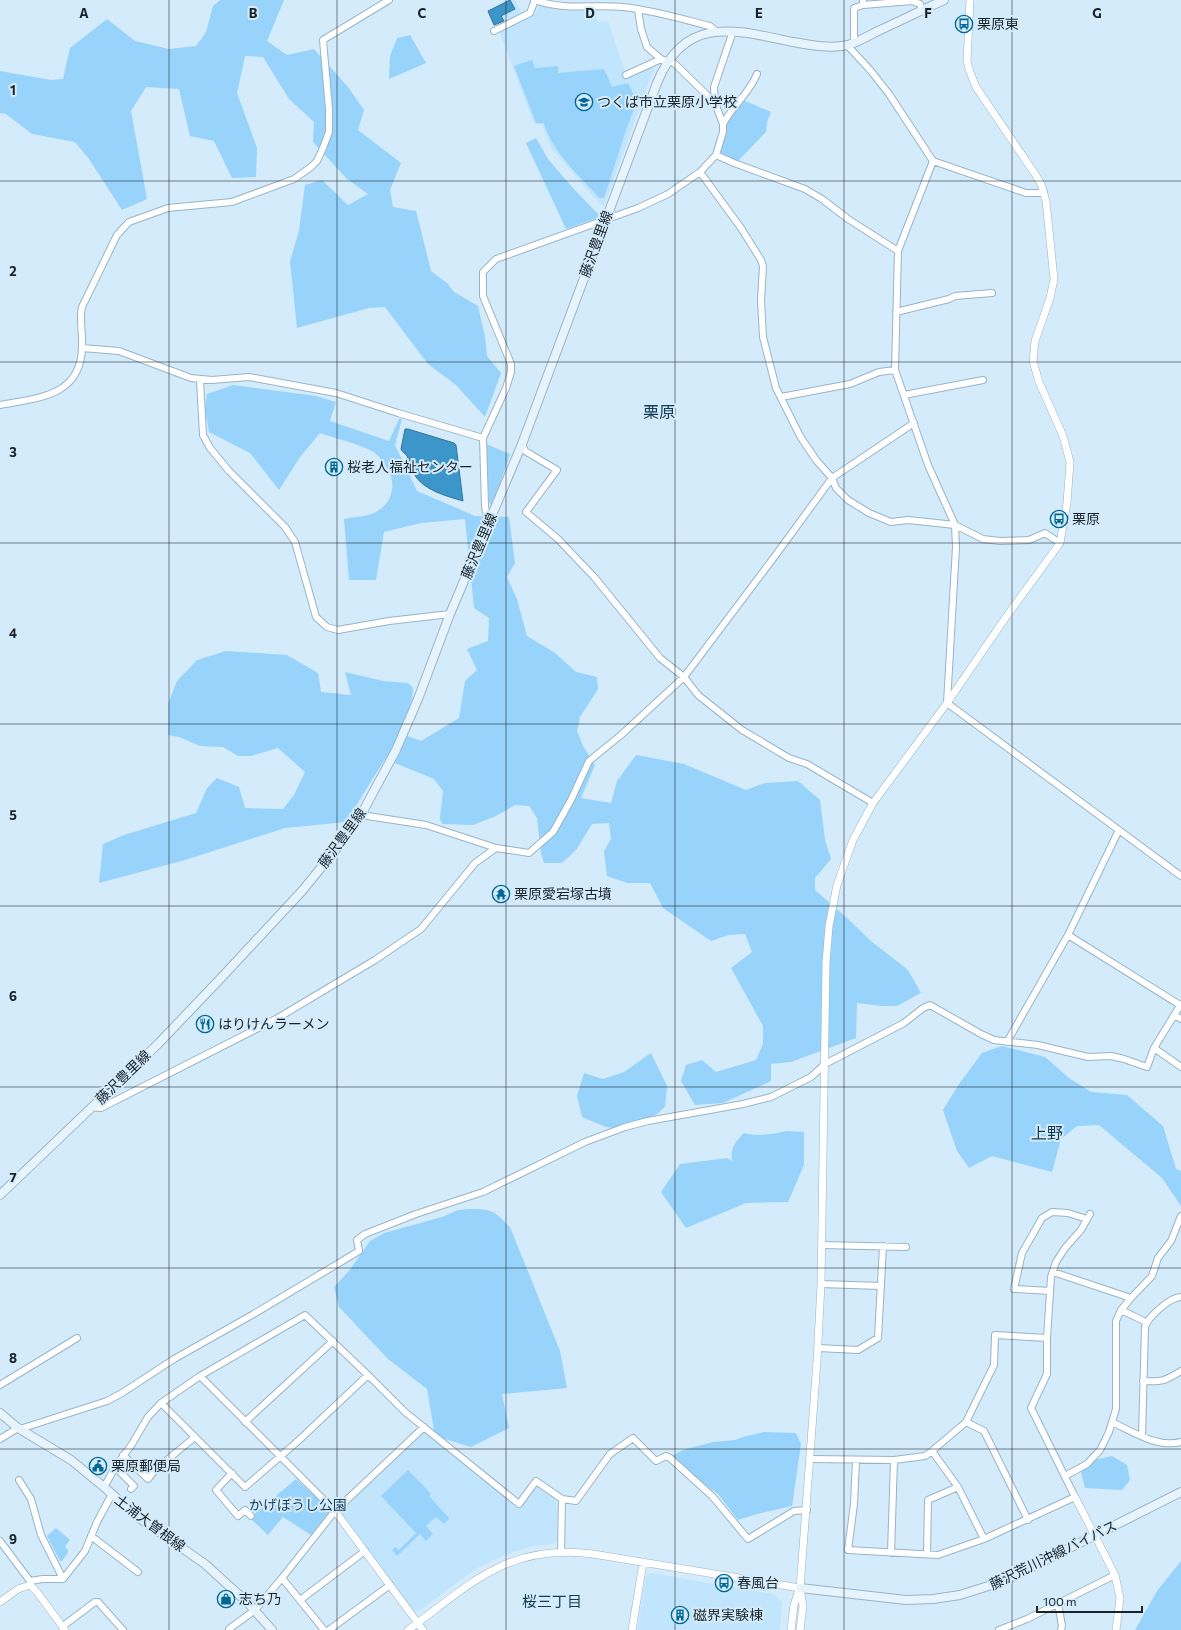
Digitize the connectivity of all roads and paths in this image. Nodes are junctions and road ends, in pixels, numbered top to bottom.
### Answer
1 (389, 0) edge
2 (534, 0) edge
3 (572, 0) edge
4 (944, 0) edge
5 (970, 0) edge
6 (863, 3) edge
7 (570, 8) junction
8 (638, 9) junction
9 (922, 10) junction
10 (494, 31) dead end
11 (716, 31) junction
12 (734, 31) junction
13 (850, 44) junction
14 (664, 60) junction
15 (757, 74) dead end
16 (626, 75) dead end
17 (715, 103) junction
18 (723, 124) junction
19 (716, 155) junction
20 (933, 161) junction
21 (700, 172) junction
22 (1044, 193) junction
23 (605, 221) junction
24 (898, 251) junction
25 (992, 293) dead end
26 (896, 312) junction
27 (82, 348) junction
28 (895, 370) junction
29 (200, 380) junction
30 (983, 380) dead end
31 (904, 395) junction
32 (781, 397) junction
33 (0, 405) edge
34 (914, 422) junction
35 (483, 438) junction
36 (522, 444) junction
37 (832, 478) junction
38 (489, 525) junction
39 (955, 525) junction
40 (1060, 543) junction
41 (450, 614) junction
42 (684, 677) junction
43 (947, 703) junction
44 (873, 803) junction
45 (361, 815) junction
46 (1119, 830) junction
47 (496, 848) junction
48 (1181, 876) edge
49 (1068, 935) junction
50 (1181, 1005) edge
51 (1174, 1015) junction
52 (1181, 1019) edge
53 (1007, 1042) junction
54 (1154, 1048) junction
55 (825, 1064) junction
56 (1181, 1067) edge
57 (92, 1106) junction
58 (0, 1195) edge
59 (1181, 1216) edge
60 (822, 1245) junction
61 (883, 1246) junction
62 (906, 1247) dead end
63 (1053, 1272) junction
64 (821, 1284) junction
65 (881, 1286) junction
66 (1050, 1291) junction
67 (1181, 1297) edge
68 (1131, 1298) junction
69 (1121, 1310) junction
70 (1146, 1322) junction
71 (77, 1338) dead end
72 (1047, 1338) junction
73 (333, 1341) junction
74 (818, 1348) junction
75 (1181, 1371) edge
76 (368, 1375) junction
77 (200, 1376) junction
78 (1143, 1382) junction
79 (0, 1385) edge
80 (161, 1403) junction
81 (0, 1413) edge
82 (246, 1422) junction
83 (966, 1422) junction
84 (1112, 1422) junction
85 (424, 1427) junction
86 (19, 1429) junction
87 (1142, 1436) junction
88 (195, 1437) junction
89 (0, 1439) edge
90 (1181, 1442) edge
91 (932, 1451) junction
92 (123, 1455) junction
93 (281, 1457) junction
94 (810, 1459) junction
95 (856, 1460) junction
96 (894, 1460) junction
97 (115, 1467) junction
98 (232, 1473) junction
99 (1065, 1476) junction
100 (19, 1480) dead end
101 (104, 1486) junction
102 (958, 1487) junction
103 (131, 1489) dead end
104 (1181, 1492) edge
105 (112, 1494) junction
106 (1075, 1497) junction
107 (562, 1499) junction
108 (807, 1510) junction
109 (335, 1511) junction
110 (251, 1516) dead end
111 (1028, 1520) junction
112 (92, 1536) junction
113 (1095, 1536) junction
114 (984, 1539) junction
115 (0, 1541) edge
116 (365, 1550) junction
117 (561, 1552) junction
118 (891, 1553) junction
119 (927, 1554) junction
120 (643, 1563) junction
121 (138, 1572) dead end
122 (1115, 1575) junction
123 (282, 1578) junction
124 (63, 1579) junction
125 (30, 1583) junction
126 (390, 1585) junction
127 (800, 1588) junction
128 (300, 1600) junction
129 (0, 1602) edge
130 (1058, 1603) junction
131 (255, 1610) junction
132 (418, 1623) junction
133 (64, 1628) edge
134 (124, 1630) edge
135 (230, 1630) edge
136 (272, 1630) edge
137 (324, 1630) edge
138 (329, 1630) edge
139 (408, 1630) edge
140 (423, 1630) edge
141 (632, 1630) edge
142 (791, 1630) edge
143 (800, 1630) edge
144 (999, 1630) edge
145 (1062, 1630) edge
146 (1116, 1630) edge

1 - 27 street
2 - 7 street
2 - 10 street
3 - 7 street
4 - 9 main road, 藤沢豊里線
5 - 22 street
6 - 9 street
6 - 13 street
7 - 8 street
8 - 11 street
8 - 14 street
9 - 13 main road, 藤沢豊里線
11 - 12 main road, 藤沢豊里線
11 - 14 main road, 藤沢豊里線
12 - 13 main road, 藤沢豊里線
12 - 17 street
13 - 20 street
14 - 16 street
14 - 17 street
14 - 23 main road, 藤沢豊里線
15 - 18 street
17 - 18 street
18 - 19 street
19 - 21 street
19 - 24 street
20 - 22 street
20 - 24 street
21 - 23 street
21 - 32 street
22 - 40 street
23 - 35 street
23 - 36 main road, 藤沢豊里線
24 - 26 street
25 - 26 street
26 - 28 street
27 - 29 street
27 - 33 street
28 - 31 street
28 - 32 street
29 - 35 street
29 - 41 street
30 - 31 street
31 - 34 street
32 - 37 street
34 - 37 street
34 - 39 street
35 - 38 street
36 - 38 main road, 藤沢豊里線
36 - 42 street
37 - 39 street
37 - 42 street
38 - 41 main road, 藤沢豊里線
39 - 40 street
39 - 43 street
40 - 43 street
41 - 45 main road, 藤沢豊里線
42 - 44 street
42 - 47 street
43 - 44 street
43 - 46 street
44 - 55 street
45 - 47 street
45 - 57 main road, 藤沢豊里線
46 - 48 street
46 - 49 street
47 - 57 street
49 - 50 street
49 - 53 street
50 - 51 street
51 - 52 street
51 - 54 street
53 - 54 street
53 - 55 street
54 - 56 street
55 - 60 street
55 - 86 street
57 - 58 main road, 藤沢豊里線
59 - 68 street
60 - 61 street
60 - 64 street
61 - 62 street
61 - 65 street
63 - 66 street
63 - 66 street
63 - 68 street
64 - 65 street
64 - 74 street
65 - 74 street
66 - 72 street
67 - 70 street
68 - 69 street
69 - 70 street
69 - 84 street
70 - 78 street
71 - 79 street
72 - 83 street
72 - 99 street
73 - 76 street
73 - 77 street
73 - 82 street
74 - 94 street
75 - 78 street
76 - 85 street
76 - 93 street
77 - 80 street
77 - 82 street
78 - 87 street
80 - 88 street
80 - 92 street
81 - 86 main road, 土浦大曽根線
82 - 93 street
83 - 91 street
83 - 111 street
84 - 87 street
84 - 99 street
85 - 107 street
85 - 109 street
86 - 89 street
86 - 101 main road, 土浦大曽根線
87 - 90 street
88 - 92 street
88 - 98 street
91 - 96 street
91 - 102 street
92 - 97 street
93 - 98 street
93 - 109 street
94 - 95 street
94 - 108 street
95 - 96 street
95 - 118 street
96 - 118 street
97 - 101 street
97 - 103 street
98 - 110 street
99 - 106 street
100 - 124 street
101 - 105 main road, 土浦大曽根線
102 - 114 street
102 - 119 street
104 - 113 main road, 藤沢荒川沖線バイパス
105 - 112 street
105 - 131 main road, 土浦大曽根線
106 - 111 street
106 - 113 street
107 - 108 street
107 - 117 street
108 - 127 street
109 - 116 street
109 - 123 street
111 - 114 street
112 - 121 street
112 - 124 street
113 - 122 street
113 - 127 main road, 藤沢荒川沖線バイパス
114 - 119 street
115 - 125 street
116 - 126 street
116 - 128 street
117 - 120 street
117 - 132 street
118 - 119 street
120 - 127 street
120 - 141 street
122 - 130 street
122 - 146 street
123 - 128 street
123 - 131 street
124 - 125 street
125 - 129 street
125 - 133 street
126 - 132 street
126 - 138 street
127 - 142 street
127 - 143 street
128 - 137 street
130 - 144 street
130 - 145 street
131 - 135 street
131 - 136 main road, 土浦大曽根線
132 - 139 street
132 - 140 street
133 - 134 street

